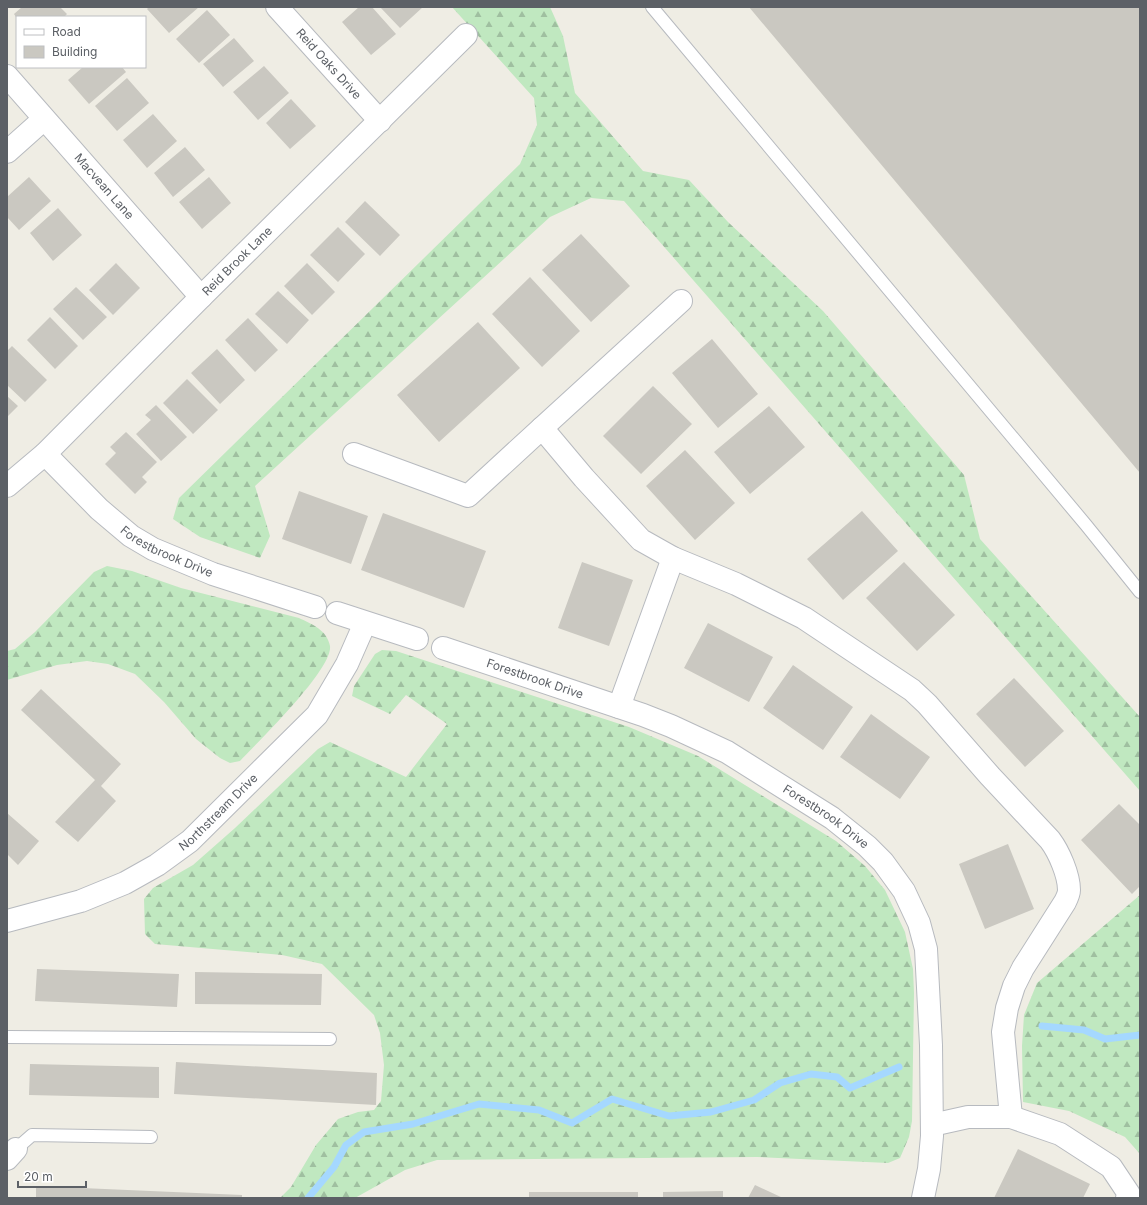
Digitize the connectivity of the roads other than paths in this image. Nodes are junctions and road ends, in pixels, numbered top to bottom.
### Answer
1 (278, 7) edge
2 (652, 7) edge
3 (466, 35) dead end
4 (7, 76) edge
5 (44, 119) junction
6 (380, 121) junction
7 (7, 152) edge
8 (201, 297) junction
9 (681, 300) dead end
10 (542, 428) junction
11 (45, 454) junction
12 (354, 454) dead end
13 (7, 486) edge
14 (673, 558) junction
15 (1140, 592) edge
16 (315, 607) dead end
17 (337, 613) dead end
18 (365, 623) junction
19 (417, 640) dead end
20 (443, 648) dead end
21 (619, 707) junction
22 (7, 921) edge
23 (7, 1037) edge
24 (330, 1039) dead end
25 (1010, 1117) junction
26 (932, 1124) junction
27 (151, 1137) dead end
28 (11, 1154) edge
29 (923, 1198) edge
30 (1127, 1198) edge

1 - 6 street, Reid Oaks Drive
2 - 15 lane
3 - 6 street, Reid Brook Lane
4 - 5 street, Macvean Lane
5 - 7 street
5 - 8 street, Macvean Lane
6 - 8 street, Reid Brook Lane
8 - 11 street, Reid Brook Lane
9 - 10 street
10 - 12 street
10 - 14 street
11 - 13 street, Reid Brook Lane
11 - 16 street, Forestbrook Drive
14 - 21 street
14 - 25 street
17 - 18 street
18 - 19 street
18 - 22 street, Northstream Drive
20 - 21 street, Forestbrook Drive
21 - 26 street, Forestbrook Drive
23 - 24 lane
25 - 26 street
25 - 30 street
26 - 29 street, Forestbrook Drive
27 - 28 lane

